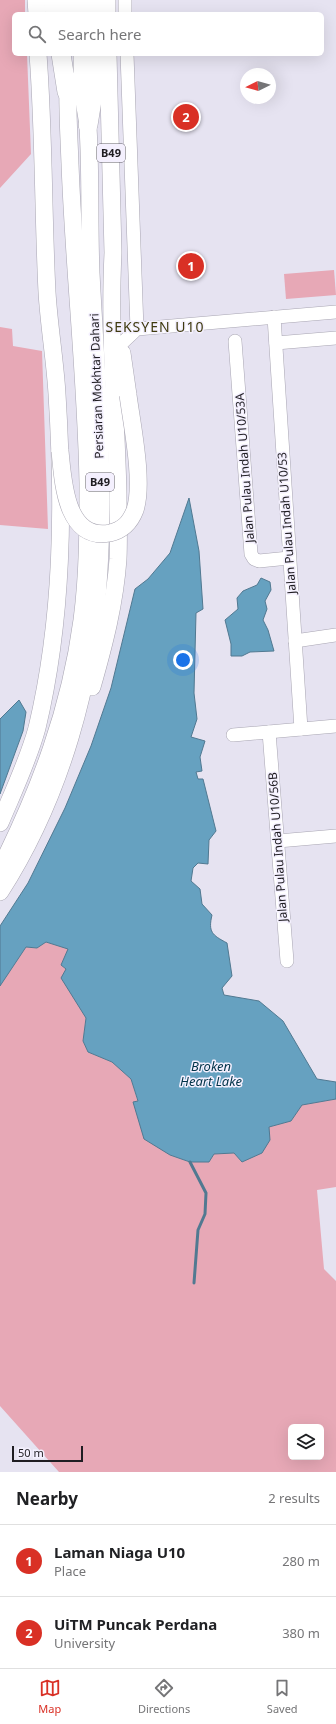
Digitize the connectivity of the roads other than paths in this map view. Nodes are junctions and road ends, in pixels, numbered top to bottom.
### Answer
1 (36, 0) edge
2 (53, 0) edge
3 (66, 0) edge
4 (80, 0) edge
5 (94, 0) edge
6 (107, 0) edge
7 (125, 0) edge
8 (37, 12) edge
9 (55, 12) edge
10 (66, 12) edge
11 (80, 12) edge
12 (94, 12) edge
13 (107, 12) edge
14 (125, 12) edge
15 (38, 56) edge
16 (61, 56) edge
17 (68, 56) edge
18 (82, 56) edge
19 (94, 56) edge
20 (108, 56) edge
21 (127, 56) edge
22 (67, 92) junction
23 (88, 125) junction
24 (113, 253) junction
25 (336, 312) edge
26 (274, 317) junction
27 (137, 329) junction
28 (336, 338) edge
29 (235, 341) dead end
30 (276, 343) junction
31 (121, 344) junction
32 (60, 451) junction
33 (289, 558) junction
34 (336, 635) edge
35 (295, 640) junction
36 (75, 721) junction
37 (336, 726) edge
38 (301, 729) junction
39 (270, 732) junction
40 (233, 735) dead end
41 (0, 823) edge
42 (336, 836) edge
43 (278, 840) junction
44 (0, 869) edge
45 (0, 892) edge
46 (286, 961) dead end

1 - 8 main road
2 - 9 highway
3 - 10 main road
4 - 11 main road
5 - 12 highway
6 - 13 main road
7 - 14 street
15 - 32 main road
16 - 22 highway
17 - 22 main road, Persiaran Mokhtar Dahari / B49
18 - 23 main road, Persiaran Mokhtar Dahari / B49
19 - 23 highway
20 - 24 main road, B49
21 - 27 street
22 - 44 main road, Persiaran Mokhtar Dahari / B49
23 - 36 main road, Persiaran Mokhtar Dahari / B49
24 - 31 main road
24 - 36 main road, B49
25 - 26 street
26 - 27 street
26 - 30 street, Jalan Pulau Indah U10/53
27 - 31 street
28 - 30 street
29 - 33 street, Jalan Pulau Indah U10/53A
30 - 33 street, Jalan Pulau Indah U10/53
31 - 32 main road, bridge
32 - 41 main road
33 - 35 street, Jalan Pulau Indah U10/53
34 - 35 street
35 - 38 street, Jalan Pulau Indah U10/53
36 - 45 main road, Persiaran Mokhtar Dahari / B49
37 - 38 street
38 - 39 street
39 - 40 street
39 - 43 street, Jalan Pulau Indah U10/56B
42 - 43 street
43 - 46 street, Jalan Pulau Indah U10/56B

